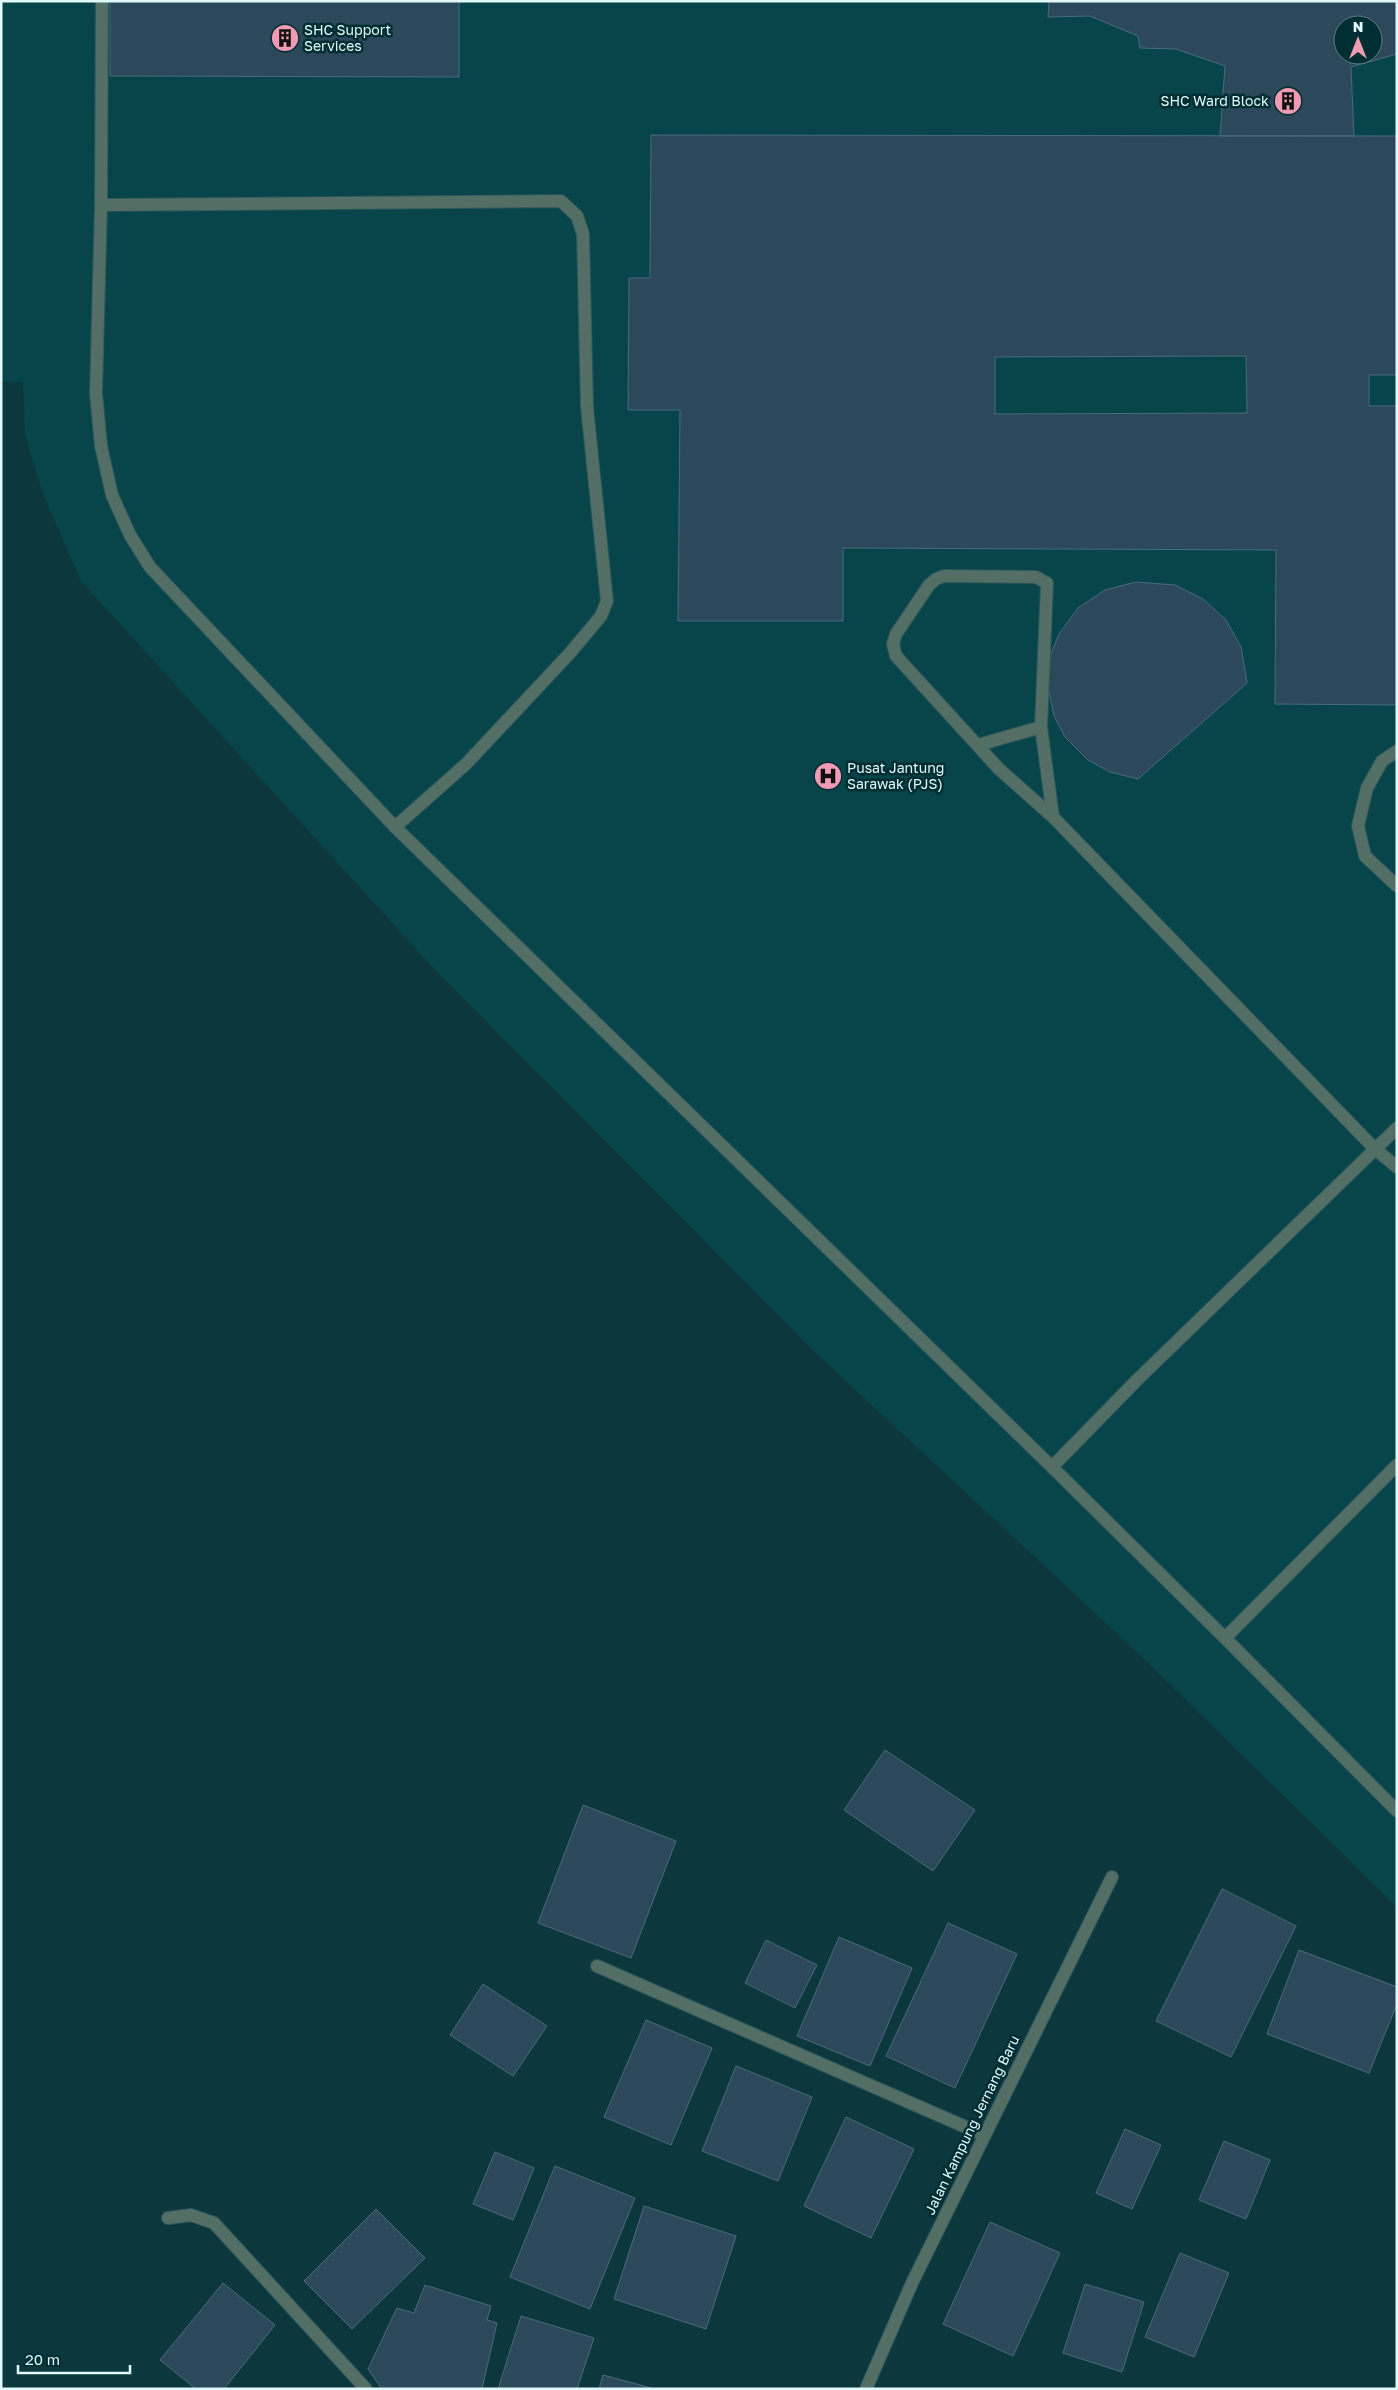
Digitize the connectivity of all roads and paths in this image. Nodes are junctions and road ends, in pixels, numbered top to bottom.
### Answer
1 (102, 1) edge
2 (101, 205) junction
3 (1041, 727) junction
4 (978, 745) junction
5 (1397, 751) edge
6 (1053, 817) junction
7 (395, 827) junction
8 (1397, 886) edge
9 (1397, 1128) edge
10 (1375, 1148) junction
11 (1397, 1167) edge
12 (1397, 1466) edge
13 (1052, 1467) junction
14 (1226, 1638) junction
15 (1397, 1811) edge
16 (1112, 1877) dead end
17 (597, 1966) dead end
18 (984, 2134) junction
19 (168, 2218) dead end
20 (366, 2389) edge
21 (866, 2389) edge

1 - 2 street
2 - 7 street
2 - 7 street
3 - 4 street
3 - 4 street
3 - 6 street
4 - 6 street
5 - 8 street
6 - 10 street
7 - 13 street
9 - 10 street
10 - 11 street
10 - 13 street
12 - 14 street
13 - 14 street
14 - 15 street
16 - 18 street, Jalan Kampung Jernang Baru
17 - 18 street
18 - 21 street, Jalan Kampung Jernang Baru
19 - 20 street

